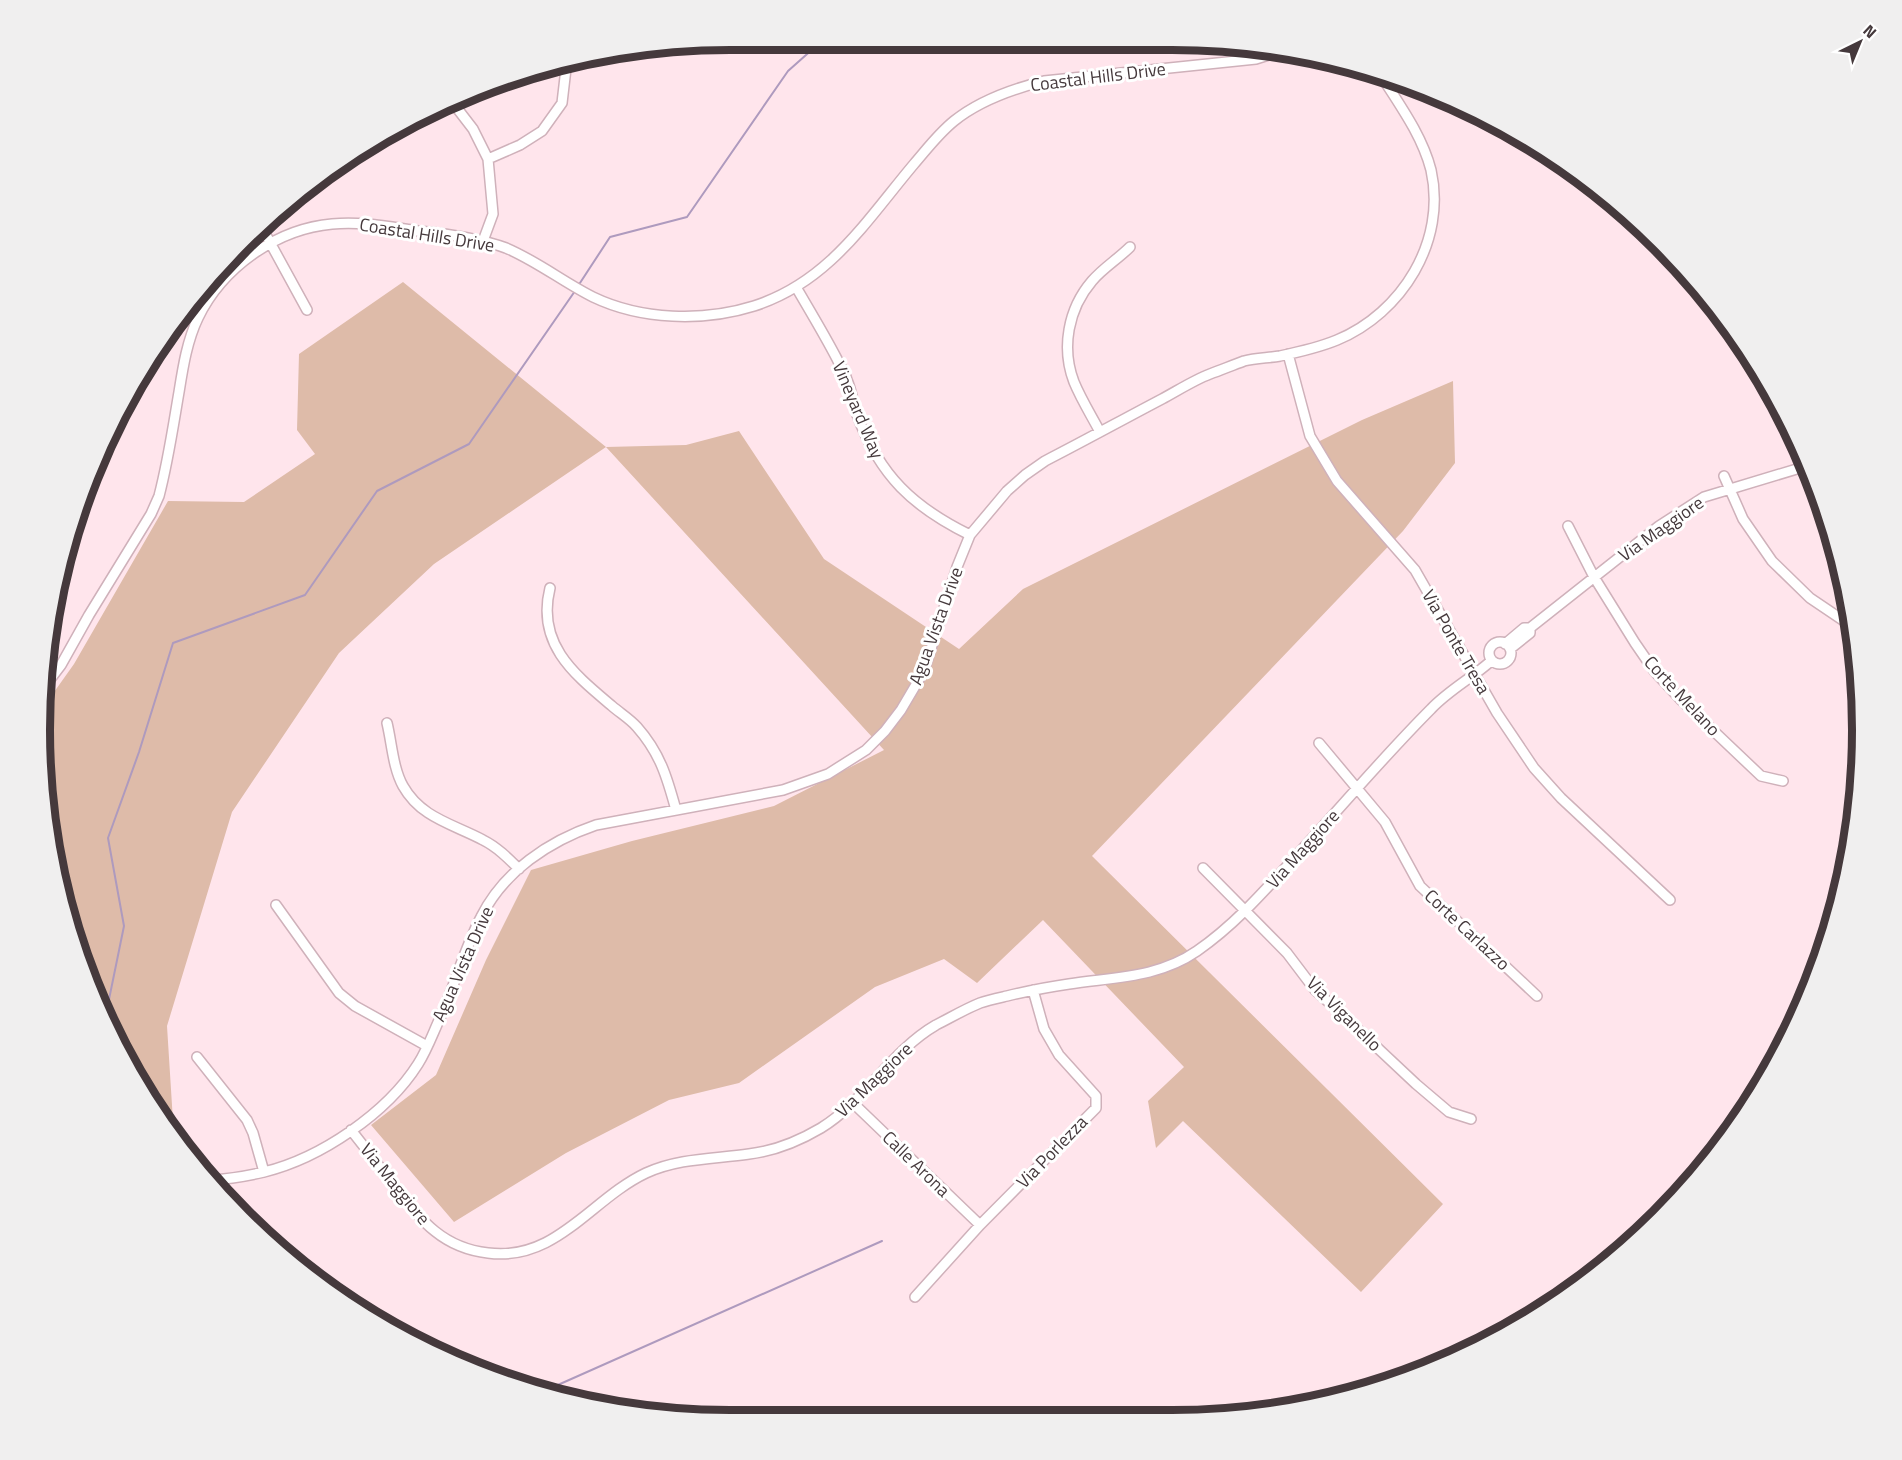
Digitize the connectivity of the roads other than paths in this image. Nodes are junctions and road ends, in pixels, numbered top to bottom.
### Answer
1 (1264, 56) edge
2 (566, 70) edge
3 (1387, 85) edge
4 (456, 107) edge
5 (488, 159) junction
6 (265, 233) edge
7 (483, 241) junction
8 (271, 243) junction
9 (1130, 248) dead end
10 (796, 287) junction
11 (307, 310) dead end
12 (1288, 354) junction
13 (1100, 432) junction
14 (1800, 468) edge
15 (1724, 476) dead end
16 (1730, 489) junction
17 (1568, 526) dead end
18 (970, 535) junction
19 (1594, 576) junction
20 (550, 588) dead end
21 (1843, 620) edge
22 (1508, 646) junction
23 (1491, 661) junction
24 (1474, 675) junction
25 (52, 677) edge
26 (387, 723) dead end
27 (1319, 743) dead end
28 (1783, 781) dead end
29 (1356, 790) junction
30 (676, 810) junction
31 (1203, 868) dead end
32 (519, 869) junction
33 (1670, 900) dead end
34 (276, 905) dead end
35 (1247, 911) junction
36 (1033, 990) junction
37 (1537, 996) dead end
38 (427, 1046) junction
39 (197, 1057) dead end
40 (852, 1102) junction
41 (1471, 1119) dead end
42 (351, 1130) junction
43 (264, 1172) junction
44 (218, 1179) edge
45 (980, 1225) junction
46 (915, 1297) dead end

1 - 10 street, Coastal Hills Drive
2 - 5 street
3 - 12 street, Agua Vista Drive
4 - 5 street
5 - 7 street
6 - 8 street
7 - 8 street, Coastal Hills Drive
7 - 10 street, Coastal Hills Drive
8 - 11 street
8 - 25 street, Coastal Hills Drive
9 - 13 street
10 - 18 street, Vineyard Way
12 - 13 street, Agua Vista Drive
12 - 24 street, Via Ponte Tresa
13 - 18 street, Agua Vista Drive
14 - 16 street, Via Maggiore
15 - 16 street
16 - 19 street, Via Maggiore
16 - 21 street
17 - 19 street, Corte Melano
18 - 30 street, Agua Vista Drive
19 - 22 street, Via Maggiore
19 - 28 street, Corte Melano
20 - 30 street
22 - 23 street
22 - 23 street
23 - 24 street, Via Maggiore
24 - 29 street, Via Maggiore
24 - 33 street, Via Ponte Tresa
26 - 32 street
27 - 29 street, Corte Carlazzo
29 - 35 street, Via Maggiore
29 - 37 street, Corte Carlazzo
30 - 32 street, Agua Vista Drive
31 - 35 street, Via Viganello
32 - 38 street, Agua Vista Drive
34 - 38 street
35 - 36 street, Via Maggiore
35 - 41 street, Via Viganello
36 - 40 street, Via Maggiore
36 - 45 street, Via Porlezza
38 - 42 street, Agua Vista Drive
39 - 43 street
40 - 42 street, Via Maggiore
40 - 45 street, Calle Arona
42 - 43 street, Agua Vista Drive
43 - 44 street, Agua Vista Drive
45 - 46 street, Via Porlezza

